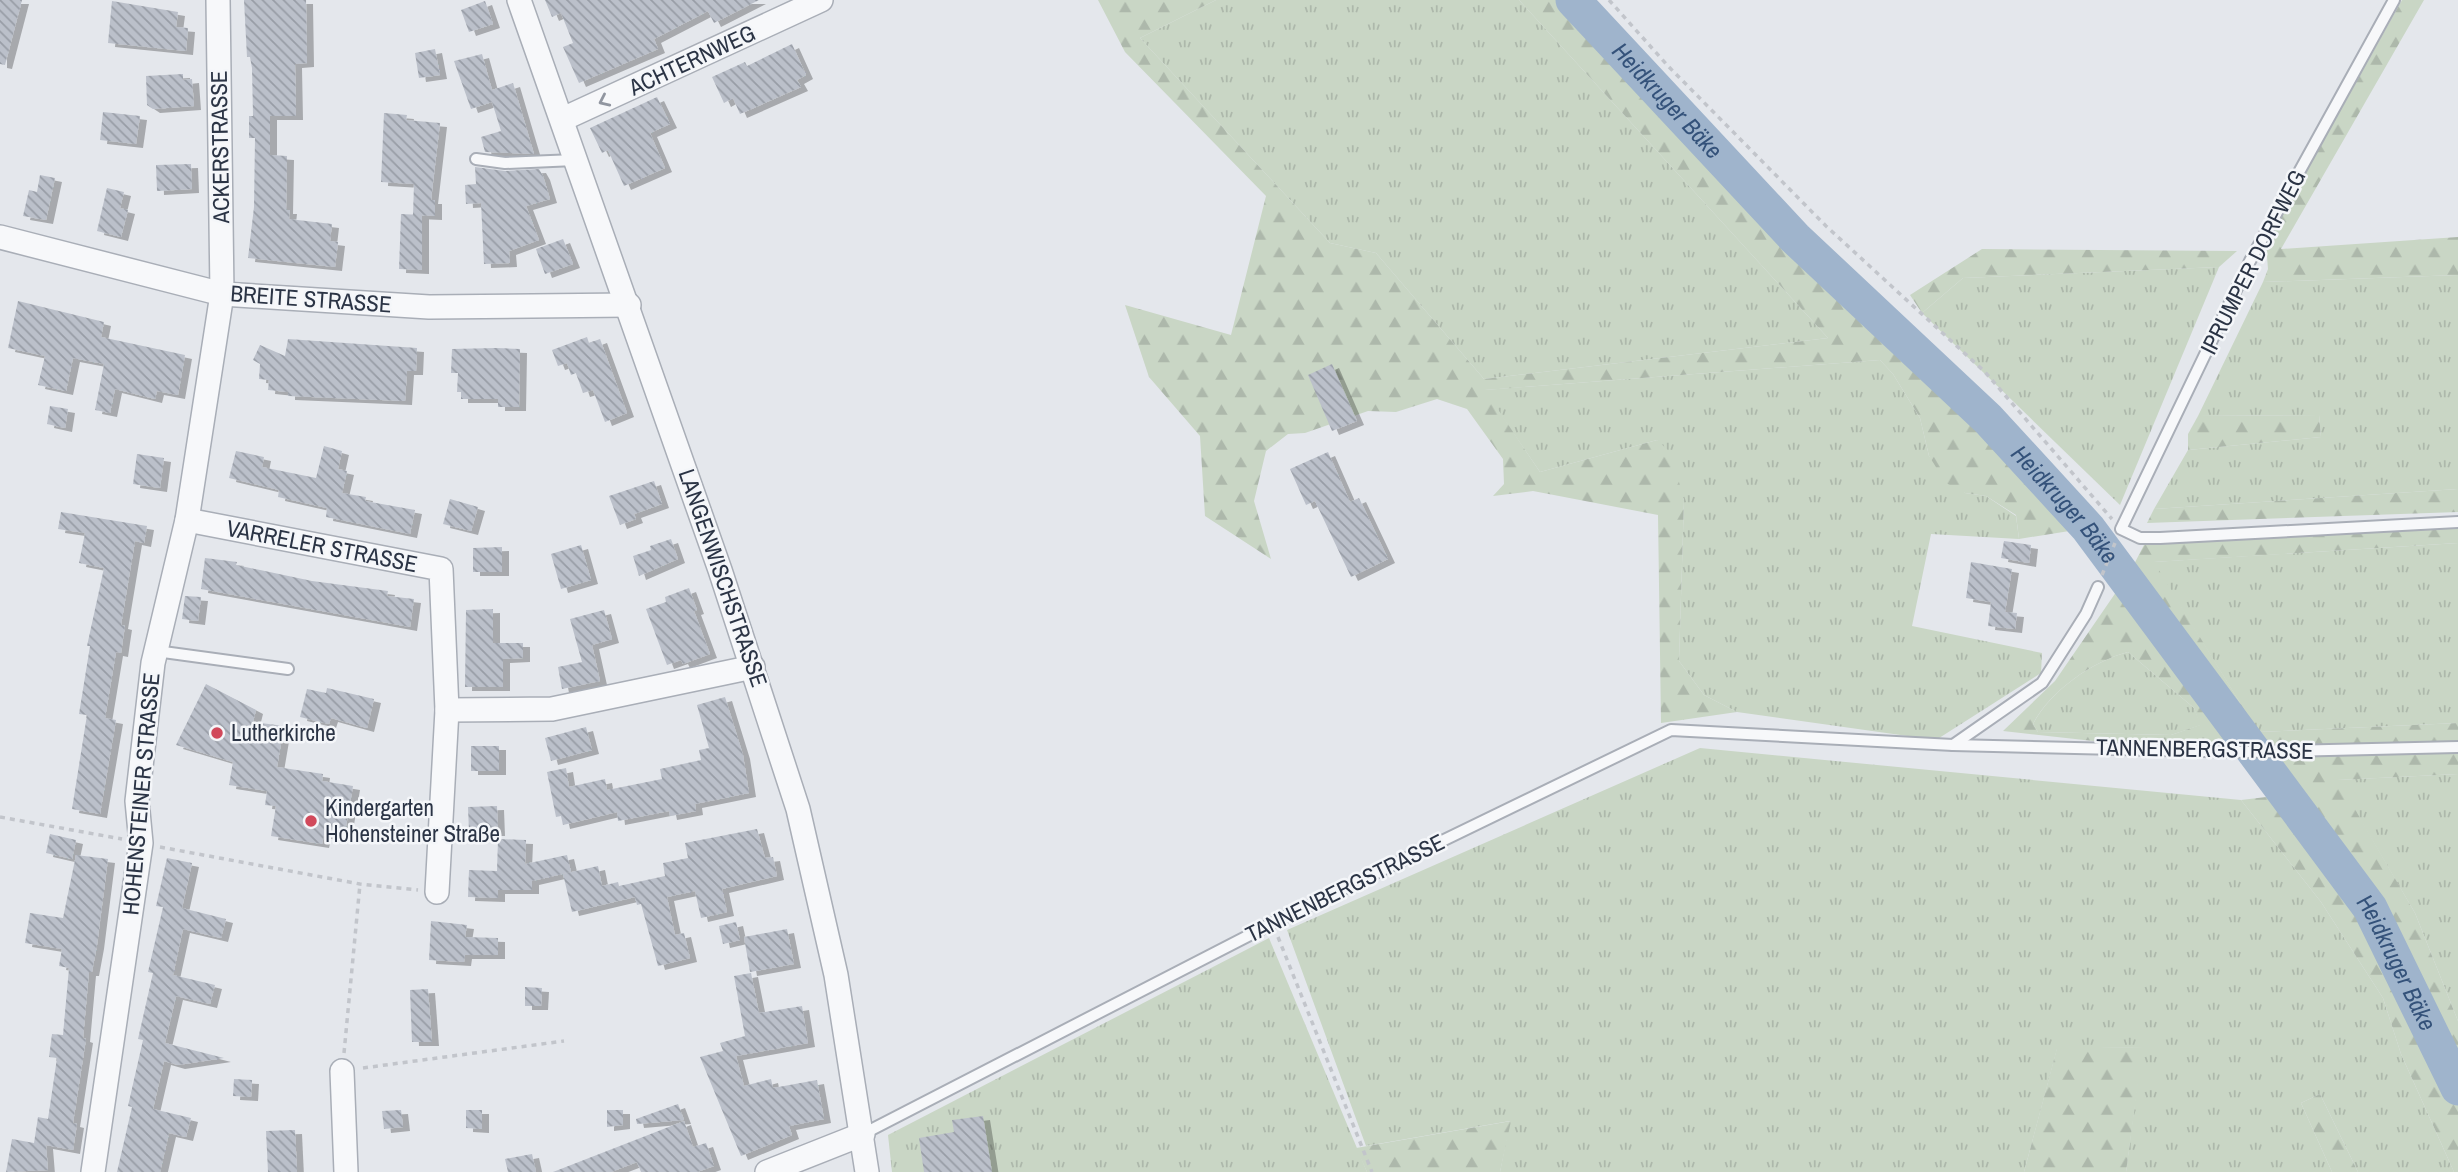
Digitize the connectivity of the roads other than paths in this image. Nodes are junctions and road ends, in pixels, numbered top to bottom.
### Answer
1 (218, 0) edge
2 (519, 0) edge
3 (821, 0) edge
4 (2393, 0) edge
5 (563, 119) junction
6 (476, 159) dead end
7 (578, 160) junction
8 (0, 237) edge
9 (222, 294) junction
10 (629, 305) junction
11 (187, 520) junction
12 (2458, 522) edge
13 (2098, 587) road end
14 (156, 651) junction
15 (753, 667) junction
16 (288, 669) dead end
17 (447, 710) junction
18 (1953, 745) junction
19 (2458, 747) edge
20 (437, 892) road end
21 (342, 1071) road end
22 (863, 1134) junction
23 (93, 1172) edge
24 (346, 1172) edge
25 (767, 1172) edge
26 (867, 1172) edge

1 - 9 street, ACKERSTRASSE
2 - 5 street, LANGENWISCHSTRASSE
3 -> 5 street, ACHTERNWEG
4 - 12 lane, IPRUMPER DORFWEG
5 - 7 street, LANGENWISCHSTRASSE
6 - 7 lane
7 - 10 street, LANGENWISCHSTRASSE
8 - 9 street, BREITE STRASSE
9 - 10 street, BREITE STRASSE
9 - 11 street, HOHENSTEINER STRASSE
10 - 15 street, LANGENWISCHSTRASSE
11 - 14 street, HOHENSTEINER STRASSE
11 - 17 street, VARRELER STRASSE
13 - 18 lane
14 - 16 lane
14 - 23 street, HOHENSTEINER STRASSE
15 - 17 street
15 - 22 street, LANGENWISCHSTRASSE
17 - 20 street, VARRELER STRASSE
18 - 19 lane, TANNENBERGSTRASSE
18 - 22 lane, TANNENBERGSTRASSE
21 - 24 street
22 - 25 street, TANNENBERGSTRASSE
22 - 26 street, LANGENWISCHSTRASSE

